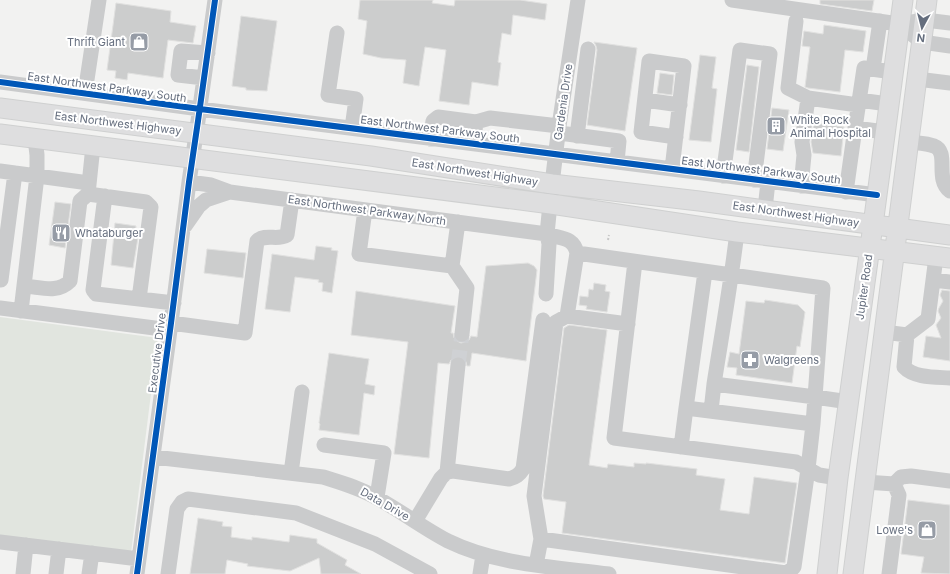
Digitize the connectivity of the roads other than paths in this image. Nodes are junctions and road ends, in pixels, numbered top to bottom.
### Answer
1 (99, 0) edge
2 (215, 0) edge
3 (578, 0) edge
4 (732, 0) edge
5 (903, 0) edge
6 (927, 0) edge
7 (818, 6) edge
8 (925, 20) junction
9 (796, 21) dead end
10 (880, 21) junction
11 (950, 23) edge
12 (899, 24) junction
13 (337, 33) dead end
14 (922, 42) junction
15 (950, 46) edge
16 (588, 49) dead end
17 (208, 53) junction
18 (873, 69) junction
19 (893, 72) junction
20 (204, 78) junction
21 (917, 79) junction
22 (0, 82) edge
23 (950, 83) edge
24 (85, 93) junction
25 (808, 98) junction
26 (645, 100) junction
27 (859, 102) junction
28 (888, 104) junction
29 (680, 105) junction
30 (0, 108) edge
31 (200, 109) junction
32 (476, 122) junction
33 (352, 128) junction
34 (855, 128) junction
35 (559, 129) junction
36 (885, 132) junction
37 (0, 134) edge
38 (196, 134) junction
39 (577, 136) junction
40 (676, 136) junction
41 (34, 138) junction
42 (430, 139) junction
43 (909, 142) junction
44 (474, 144) junction
45 (94, 146) junction
46 (556, 154) junction
47 (192, 159) junction
48 (617, 162) junction
49 (672, 169) junction
50 (0, 171) edge
51 (15, 173) junction
52 (37, 176) junction
53 (723, 176) junction
54 (761, 181) junction
55 (189, 182) junction
56 (552, 184) junction
57 (800, 186) junction
58 (89, 188) junction
59 (950, 191) edge
60 (230, 192) junction
61 (846, 192) junction
62 (877, 195) junction
63 (105, 196) junction
64 (292, 200) junction
65 (551, 204) junction
66 (765, 209) junction
67 (365, 210) junction
68 (458, 222) junction
69 (873, 225) junction
70 (898, 228) junction
71 (183, 229) junction
72 (737, 232) junction
73 (547, 234) junction
74 (950, 235) edge
75 (870, 248) junction
76 (895, 251) junction
77 (577, 253) junction
78 (943, 257) edge
79 (635, 262) junction
80 (452, 266) junction
81 (705, 272) junction
82 (730, 275) junction
83 (0, 279) edge
84 (934, 280) junction
85 (950, 282) edge
86 (24, 286) junction
87 (546, 294) dead end
88 (139, 299) junction
89 (174, 303) junction
90 (0, 308) edge
91 (21, 311) junction
92 (567, 316) junction
93 (543, 320) dead end
94 (628, 324) junction
95 (171, 326) junction
96 (884, 332) junction
97 (462, 334) tunnel mouth
98 (907, 335) junction
99 (458, 365) tunnel mouth
100 (950, 378) edge
101 (714, 384) junction
102 (302, 392) dead end
103 (815, 397) junction
104 (849, 402) junction
105 (686, 408) junction
106 (711, 411) junction
107 (812, 424) junction
108 (324, 445) dead end
109 (681, 447) junction
110 (154, 456) junction
111 (808, 469) junction
112 (447, 472) junction
113 (291, 473) junction
114 (838, 478) junction
115 (950, 481) edge
116 (865, 482) junction
117 (894, 484) junction
118 (377, 497) junction
119 (415, 521) junction
120 (541, 539) junction
121 (0, 542) edge
122 (26, 545) junction
123 (59, 549) junction
124 (92, 553) junction
125 (483, 555) junction
126 (139, 559) junction
127 (536, 565) junction
128 (786, 573) edge
129 (23, 574) edge
130 (56, 574) edge
131 (89, 574) edge
132 (137, 574) edge
133 (168, 574) edge
134 (430, 574) edge
135 (480, 574) edge
136 (609, 574) edge
137 (827, 574) edge
138 (853, 574) edge
139 (889, 574) edge

1 - 24 street
2 - 17 street, Executive Drive
3 - 35 street, Gardenia Drive
4 - 7 street
5 - 12 main road, Jupiter Road
6 - 8 main road
7 - 10 street
8 - 11 street
8 - 12 street
8 - 14 main road
9 - 25 street
10 - 12 street
10 - 18 street
12 - 14 street
12 - 19 main road, Jupiter Road
13 - 33 street
14 - 15 street
14 - 21 main road
16 - 39 street
17 - 20 street, Executive Drive
17 - 20 street
18 - 19 street
18 - 27 street
19 - 28 main road, Jupiter Road
20 - 31 street, Executive Drive
21 - 23 street
21 - 43 main road
22 - 24 street, East Northwest Parkway South
24 - 31 street, East Northwest Parkway South
25 - 27 street
25 - 57 street
26 - 29 street
26 - 29 street
26 - 40 street
27 - 28 street
27 - 34 street
28 - 36 main road, Jupiter Road
29 - 40 street
30 - 38 main road, East Northwest Highway
31 - 33 street, East Northwest Parkway South
31 - 38 street, Executive Drive
32 - 35 street
32 - 42 street
32 - 44 street
33 - 42 street, East Northwest Parkway South
34 - 36 street
34 - 61 street
35 - 39 street
35 - 46 street, Gardenia Drive
36 - 62 main road, Jupiter Road
37 - 41 main road, East Northwest Highway
38 - 47 street, Executive Drive
38 - 56 main road, East Northwest Highway
39 - 48 street
40 - 49 street
41 - 45 main road, East Northwest Highway
41 - 52 street
42 - 44 street, East Northwest Parkway South
43 - 59 street
43 - 70 main road
44 - 46 street, East Northwest Parkway South
45 - 47 main road, East Northwest Highway
45 - 58 street
46 - 48 street, East Northwest Parkway South
46 - 56 street, Gardenia Drive
47 - 55 street, Executive Drive
47 - 65 main road, East Northwest Highway
48 - 49 street, East Northwest Parkway South
49 - 53 street, East Northwest Parkway South
50 - 51 street
51 - 52 street
51 - 83 street
52 - 58 street
52 - 86 street
53 - 54 street, East Northwest Parkway South
53 - 54 street
54 - 57 street, East Northwest Parkway South
54 - 66 street
55 - 60 street, East Northwest Parkway North
55 - 71 street, Executive Drive
56 - 65 street, Gardenia Drive
56 - 66 main road, East Northwest Highway
57 - 61 street, East Northwest Parkway South
58 - 63 street
58 - 86 street
60 - 64 street, East Northwest Parkway North
60 - 71 street
61 - 62 street, East Northwest Parkway South
62 - 69 main road, Jupiter Road
63 - 88 street
63 - 88 street
64 - 67 street, East Northwest Parkway North
64 - 95 street
65 - 72 main road, East Northwest Highway
65 - 73 street, Gardenia Drive
66 - 69 main road, East Northwest Highway
67 - 68 street, East Northwest Parkway North
67 - 80 street
68 - 73 street, East Northwest Parkway North
68 - 80 street
69 - 70 main road, East Northwest Highway
69 - 75 main road, Jupiter Road
70 - 74 main road, East Northwest Highway
70 - 76 main road
71 - 89 street, Executive Drive
72 - 75 main road, East Northwest Highway
72 - 82 street
73 - 77 street, East Northwest Parkway North
73 - 87 street, Gardenia Drive
75 - 76 main road, East Northwest Highway
75 - 104 main road, Jupiter Road
76 - 78 main road, East Northwest Highway
76 - 96 main road
77 - 79 street
77 - 92 street
78 - 84 street
79 - 81 street
79 - 94 street
80 - 97 street
81 - 82 street
81 - 105 street
82 - 101 street
82 - 103 street
84 - 85 street
84 - 98 street
86 - 91 street
88 - 89 street
89 - 95 street, Executive Drive
90 - 91 street
91 - 95 street
92 - 94 street
92 - 120 street
93 - 112 street
94 - 109 street
95 - 110 street, Executive Drive
96 - 98 street
96 - 116 main road
98 - 100 street
99 - 112 street
101 - 103 street
101 - 106 street
102 - 113 street
103 - 104 street
103 - 107 street
104 - 114 main road, Jupiter Road
105 - 106 street
105 - 109 street
106 - 107 street
107 - 111 street
108 - 118 street
109 - 111 street
110 - 113 street, Data Drive
110 - 126 street, Executive Drive
111 - 114 street
111 - 128 street
112 - 119 street
113 - 118 street, Data Drive
114 - 116 main road
114 - 137 main road, Jupiter Road
115 - 117 street
116 - 117 street
116 - 138 main road
117 - 139 street
118 - 119 street, Data Drive
119 - 125 street, Data Drive
120 - 127 street
120 - 128 street
121 - 122 street
122 - 123 street
122 - 129 street
123 - 124 street
123 - 130 street
124 - 126 street
124 - 131 street
125 - 127 street, Data Drive
125 - 135 street
126 - 132 street, Executive Drive
127 - 136 street, Data Drive
133 - 134 street

